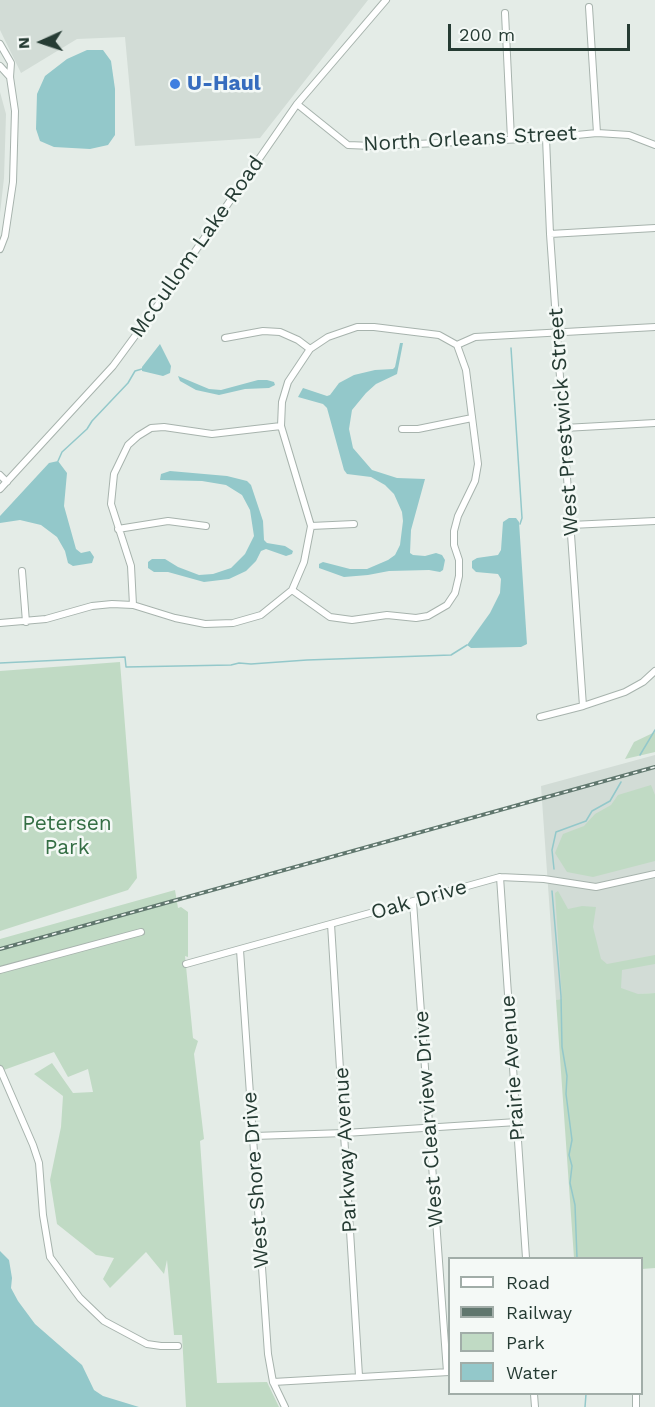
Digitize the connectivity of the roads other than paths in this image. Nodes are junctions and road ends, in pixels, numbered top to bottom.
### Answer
1 (386, 0) edge
2 (589, 8) dead end
3 (505, 13) dead end
4 (0, 44) edge
5 (0, 66) edge
6 (10, 77) junction
7 (297, 104) junction
8 (597, 133) junction
9 (546, 138) junction
10 (511, 139) junction
11 (655, 145) edge
12 (655, 228) edge
13 (550, 234) junction
14 (0, 249) edge
15 (655, 327) edge
16 (558, 333) junction
17 (225, 338) dead end
18 (457, 345) junction
19 (309, 349) junction
20 (472, 418) junction
21 (655, 423) edge
22 (281, 426) junction
23 (564, 428) junction
24 (402, 429) dead end
25 (0, 475) edge
26 (7, 482) junction
27 (0, 489) edge
28 (655, 521) edge
29 (354, 524) dead end
30 (571, 525) junction
31 (206, 526) dead end
32 (311, 526) junction
33 (118, 529) junction
34 (22, 571) dead end
35 (292, 590) junction
36 (133, 605) junction
37 (26, 622) junction
38 (0, 623) edge
39 (655, 671) edge
40 (583, 706) junction
41 (540, 717) dead end
42 (655, 874) edge
43 (500, 877) junction
44 (413, 902) junction
45 (331, 924) junction
46 (141, 932) dead end
47 (240, 950) junction
48 (186, 964) dead end
49 (0, 970) edge
50 (0, 1069) edge
51 (517, 1122) junction
52 (431, 1128) junction
53 (345, 1133) junction
54 (254, 1136) junction
55 (526, 1257) edge
56 (178, 1346) dead end
57 (448, 1372) edge
58 (359, 1376) junction
59 (273, 1382) junction
60 (285, 1407) edge

1 - 7 street, McCullom Lake Road
2 - 8 street
3 - 10 street
4 - 6 street
5 - 6 street
6 - 14 street
7 - 10 street, North Orleans Street
7 - 26 street, McCullom Lake Road
8 - 9 street, North Orleans Street
8 - 11 street, North Orleans Street
9 - 10 street, North Orleans Street
9 - 13 street, West Prestwick Street
12 - 13 street
13 - 16 street, West Prestwick Street
15 - 16 street
16 - 18 street
16 - 23 street, West Prestwick Street
17 - 19 street
18 - 19 street
18 - 20 street
19 - 22 street
20 - 24 street
20 - 35 street
21 - 23 street
22 - 32 street
22 - 33 street
23 - 30 street, West Prestwick Street
25 - 26 street
26 - 27 street, McCullom Lake Road
28 - 30 street
29 - 32 street
30 - 40 street, West Prestwick Street
31 - 33 street
32 - 35 street
33 - 36 street
34 - 37 street
35 - 36 street
36 - 37 street
37 - 38 street
39 - 40 street
40 - 41 street
42 - 43 street, Oak Drive
43 - 44 street, Oak Drive
43 - 51 street, Prairie Avenue
44 - 45 street, Oak Drive
44 - 52 street, West Clearview Drive
45 - 47 street, Oak Drive
45 - 53 street, Parkway Avenue
46 - 49 street
47 - 48 street, Oak Drive
47 - 54 street, West Shore Drive
50 - 56 street
51 - 52 street
51 - 55 street, Prairie Avenue
52 - 53 street
52 - 57 street, West Clearview Drive
53 - 54 street
53 - 58 street, Parkway Avenue
54 - 59 street, West Shore Drive
57 - 58 street
58 - 59 street
59 - 60 street, West Shore Drive

